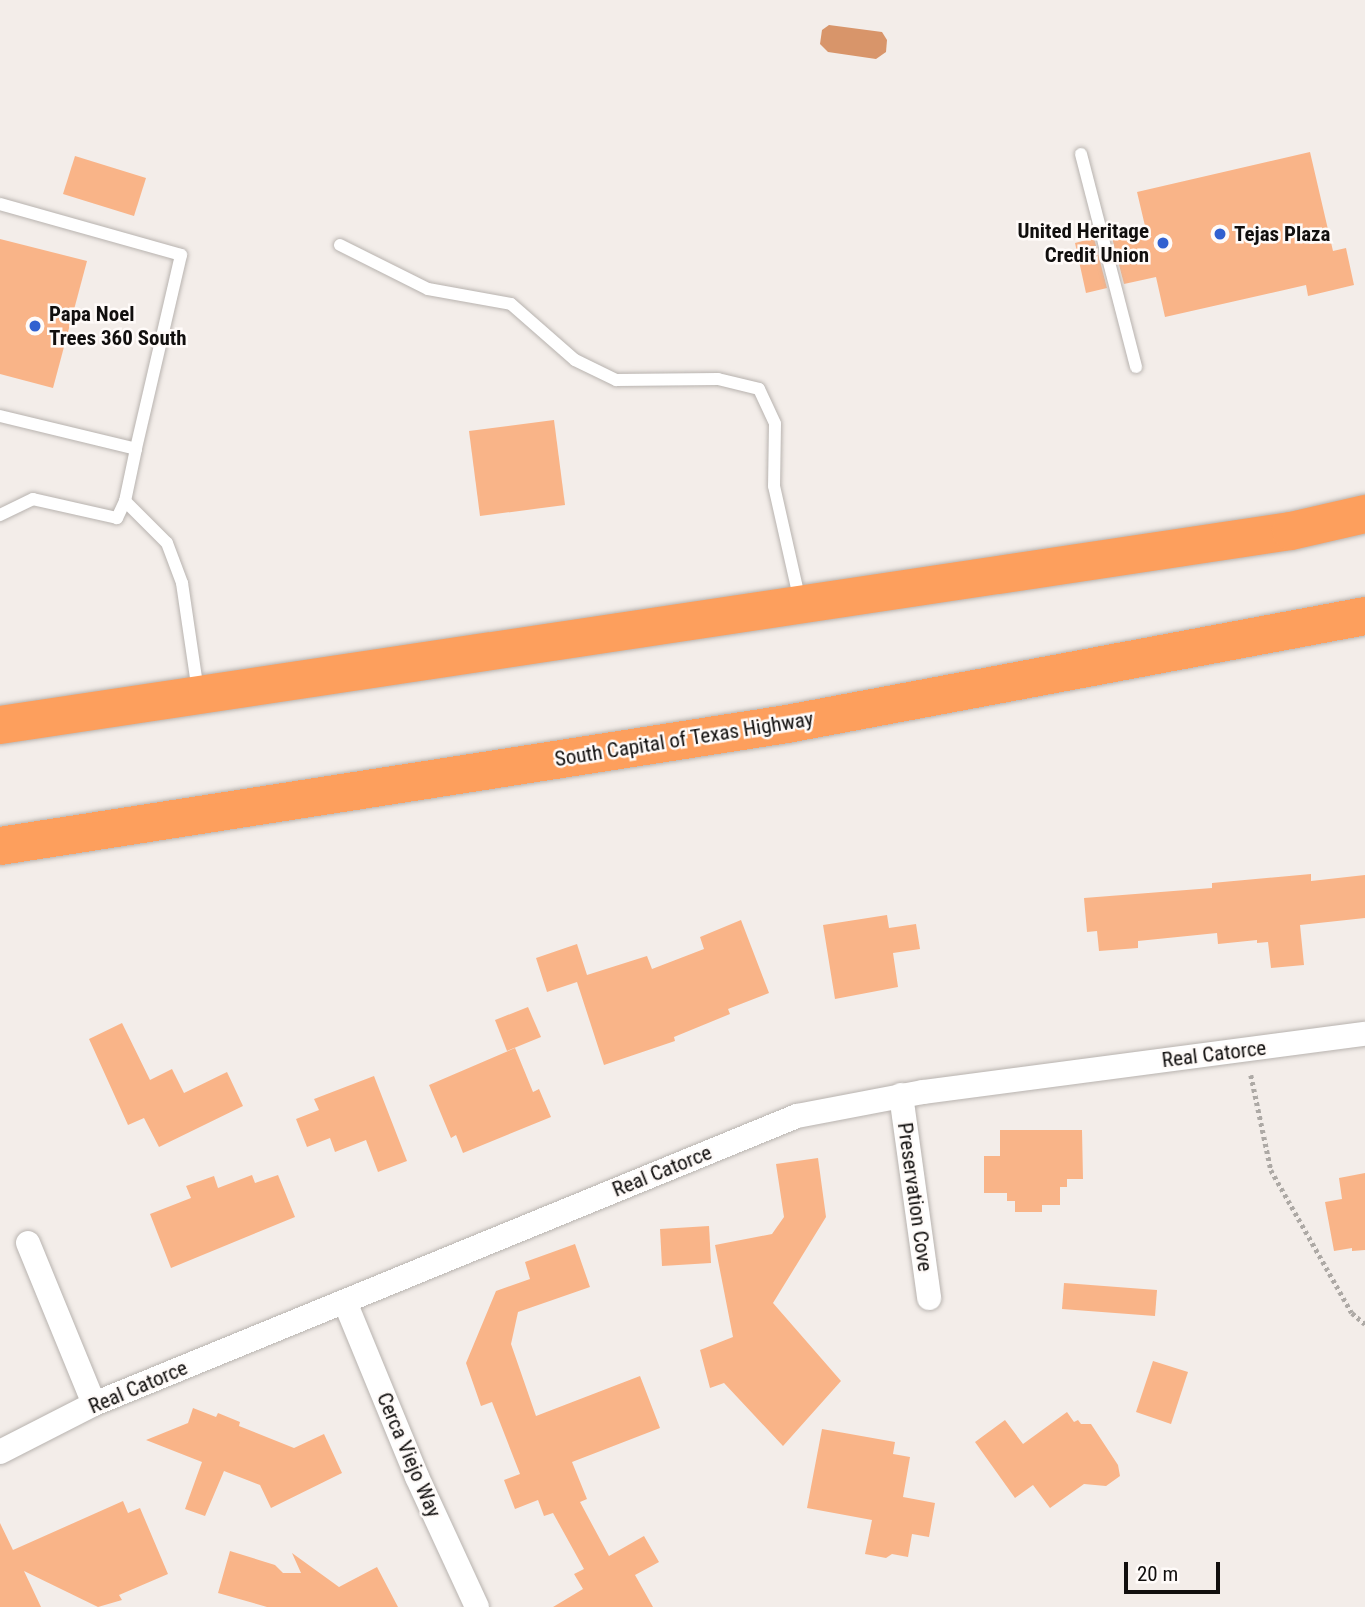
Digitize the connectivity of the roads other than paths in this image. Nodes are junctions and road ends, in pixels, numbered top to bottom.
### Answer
1 (1081, 154) dead end
2 (0, 204) edge
3 (340, 246) dead end
4 (1136, 367) dead end
5 (0, 416) edge
6 (136, 449) junction
7 (125, 501) junction
8 (1365, 514) edge
9 (0, 515) edge
10 (801, 605) junction
11 (1365, 616) edge
12 (198, 695) junction
13 (0, 725) edge
14 (0, 846) edge
15 (1365, 1034) edge
16 (901, 1096) junction
17 (28, 1243) dead end
18 (929, 1298) dead end
19 (345, 1302) junction
20 (94, 1404) junction
21 (0, 1452) edge
22 (477, 1607) edge

1 - 4 lane
2 - 6 lane
3 - 10 lane
5 - 6 lane
6 - 7 lane
7 - 9 lane
7 - 12 lane
8 - 10 highway
10 - 12 highway
11 - 14 highway, South Capital of Texas Highway
12 - 13 highway
15 - 16 street, Real Catorce
16 - 18 street, Preservation Cove
16 - 19 street, Real Catorce
17 - 20 street
19 - 20 street, Real Catorce
19 - 22 street, Cerca Viejo Way
20 - 21 street, Real Catorce

